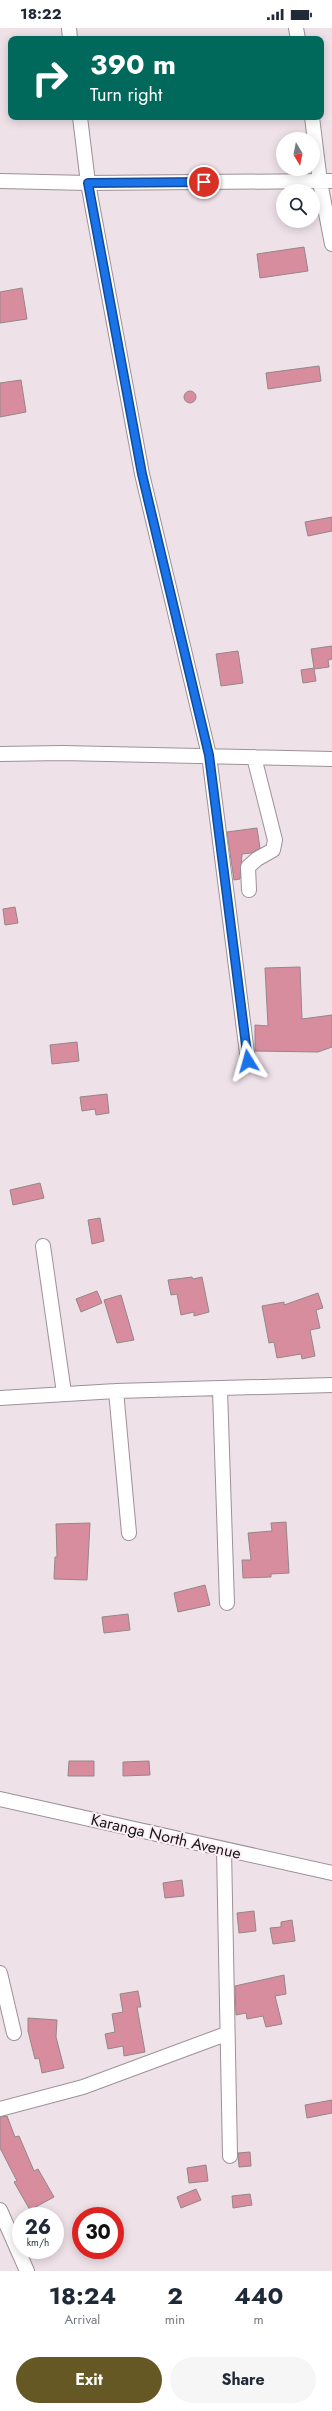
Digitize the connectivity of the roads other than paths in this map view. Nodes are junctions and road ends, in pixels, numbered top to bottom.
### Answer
1 (80, 120) edge
2 (313, 120) edge
3 (0, 181) edge
4 (326, 182) edge
5 (88, 183) junction
6 (332, 244) edge
7 (0, 754) edge
8 (209, 755) junction
9 (254, 757) junction
10 (332, 759) edge
11 (249, 890) dead end
12 (248, 1061) dead end
13 (43, 1246) dead end
14 (332, 1385) edge
15 (220, 1390) junction
16 (116, 1391) junction
17 (64, 1393) junction
18 (0, 1398) edge
19 (129, 1533) dead end
20 (227, 1603) dead end
21 (0, 1799) edge
22 (224, 1849) junction
23 (332, 1873) edge
24 (0, 1973) edge
25 (14, 2032) dead end
26 (226, 2034) junction
27 (0, 2109) edge
28 (230, 2156) dead end
29 (0, 2210) edge
30 (27, 2271) edge

1 - 5 street
2 - 4 street
3 - 5 street
4 - 5 street
4 - 6 street
5 - 8 street
7 - 8 street
8 - 9 street
8 - 12 street
9 - 10 street
9 - 11 street
13 - 17 street
14 - 15 street
15 - 16 street
15 - 20 street
16 - 17 street
16 - 19 street
17 - 18 street
21 - 22 street, Karanga North Avenue
22 - 23 street, Karanga North Avenue
22 - 26 street
24 - 25 street
26 - 27 street
26 - 28 street
29 - 30 street

